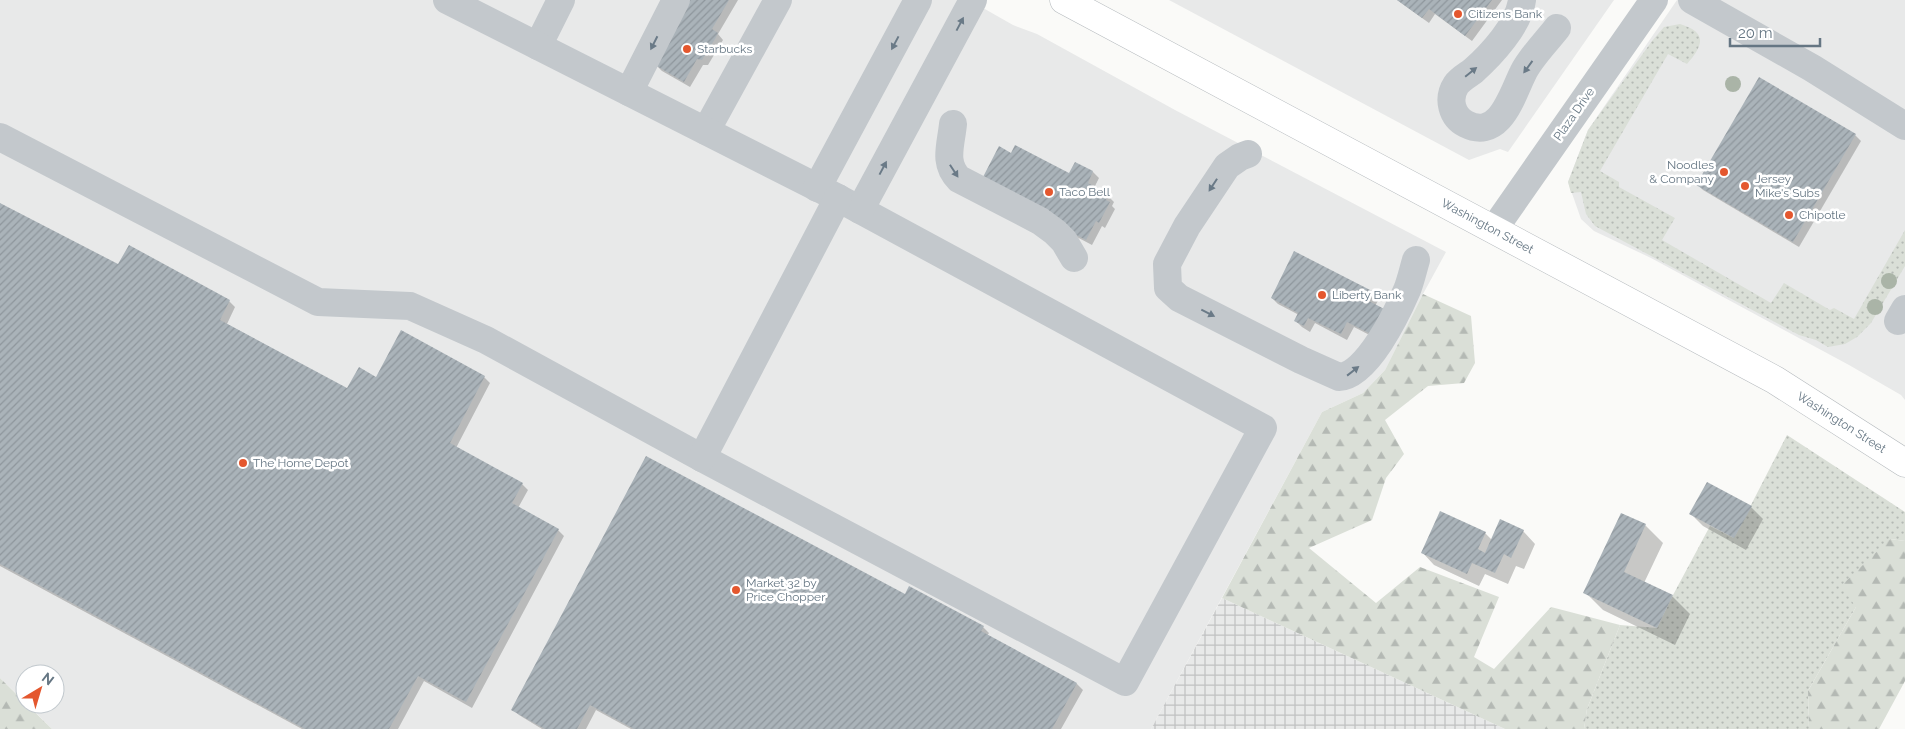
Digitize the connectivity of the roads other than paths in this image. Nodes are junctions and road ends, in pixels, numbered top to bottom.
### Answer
1 (448, 0) edge
2 (561, 0) edge
3 (676, 0) edge
4 (778, 0) edge
5 (918, 0) edge
6 (973, 0) edge
7 (1064, 0) edge
8 (1522, 0) edge
9 (1654, 0) edge
10 (1692, 0) edge
11 (1557, 28) dead end
12 (538, 46) junction
13 (629, 92) junction
14 (953, 124) dead end
15 (1905, 126) edge
16 (706, 131) junction
17 (0, 137) edge
18 (1248, 154) dead end
19 (838, 199) junction
20 (1494, 229) junction
21 (1074, 258) dead end
22 (1416, 260) dead end
23 (702, 458) junction
24 (1905, 463) edge

1 - 12 street
2 - 12 street
3 -> 13 street
4 - 16 street
5 -> 19 street
19 -> 6 street
7 - 20 highway, Washington Street
11 -> 8 street
9 - 20 street, Plaza Drive
10 - 15 street
12 - 13 street
13 - 16 street
14 -> 21 street
16 - 19 street
17 - 23 street
18 -> 22 street
19 - 23 street
19 - 23 street
20 - 24 highway, Washington Street

